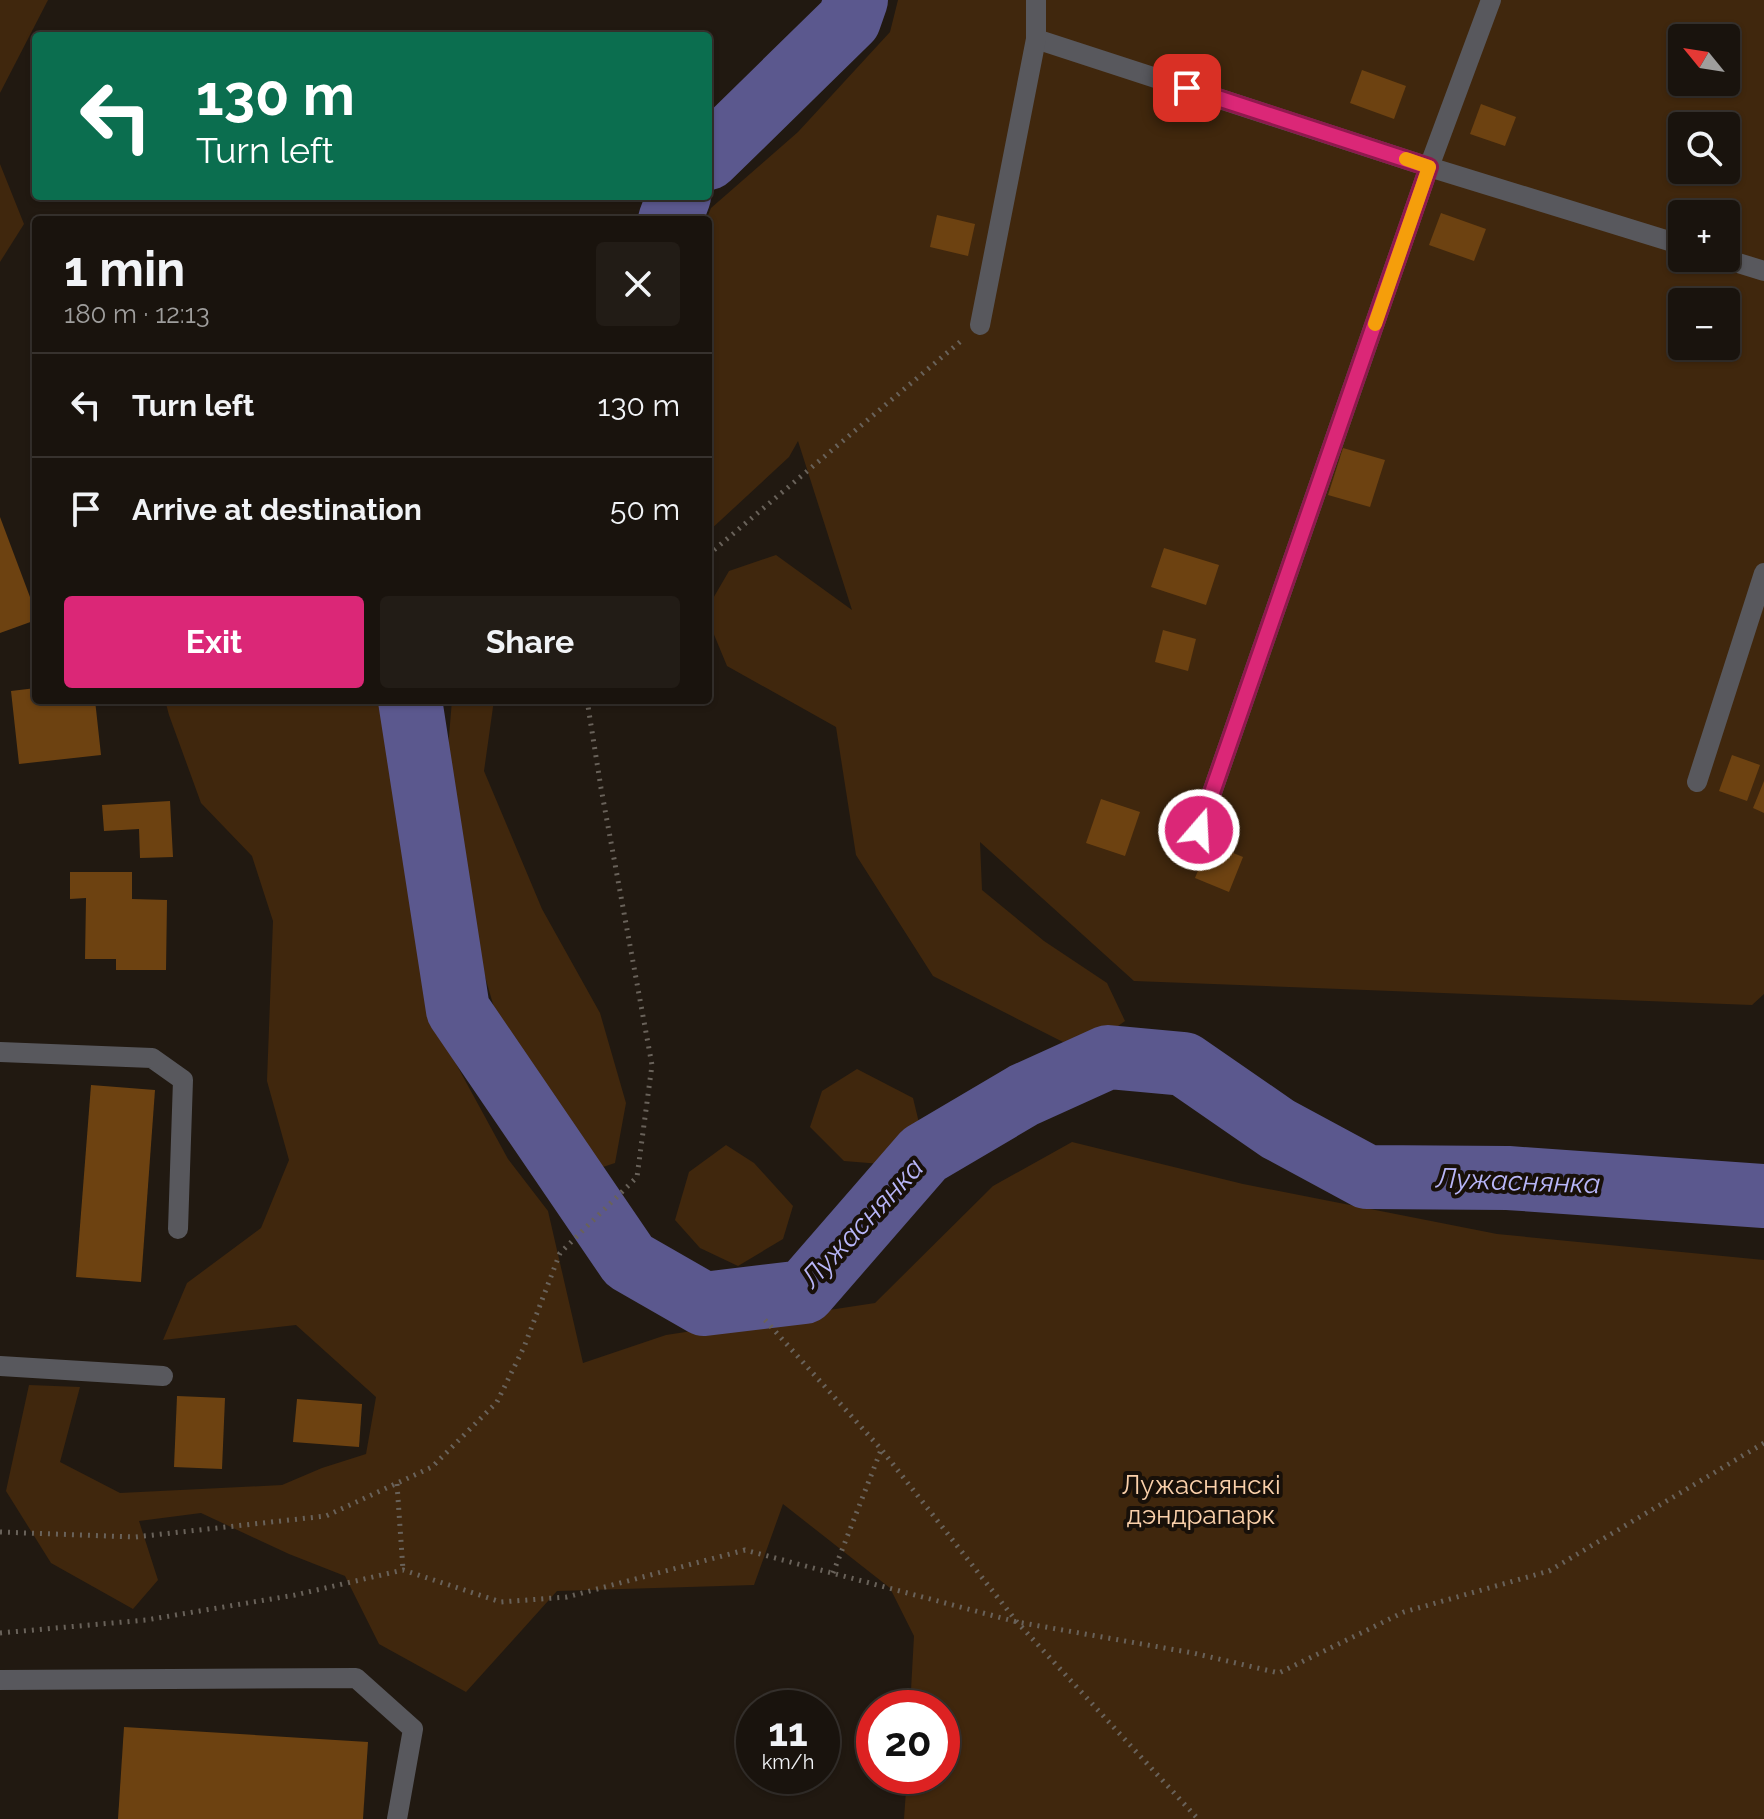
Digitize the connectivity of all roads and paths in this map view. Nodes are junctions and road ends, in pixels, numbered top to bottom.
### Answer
1 (1036, 0) edge
2 (1491, 0) edge
3 (1036, 39) junction
4 (1429, 167) junction
5 (1668, 241) edge
6 (1740, 264) edge
7 (1764, 271) edge
8 (980, 325) joint
9 (712, 552) edge
10 (1764, 573) edge
11 (588, 704) edge
12 (1697, 782) dead end
13 (1199, 830) dead end
14 (0, 1052) edge
15 (178, 1229) dead end
16 (765, 1320) dead end
17 (0, 1366) edge
18 (163, 1376) dead end
19 (1764, 1443) edge
20 (881, 1449) junction
21 (397, 1484) junction
22 (0, 1532) edge
23 (403, 1570) junction
24 (833, 1573) junction
25 (1017, 1622) junction
26 (0, 1633) edge
27 (0, 1680) edge
28 (397, 1819) edge
29 (1198, 1819) edge

1 - 3 lane
2 - 4 lane
3 - 4 lane
3 - 8 lane
4 - 5 lane
4 - 13 lane
6 - 7 lane
8 - 9 path
10 - 12 lane
11 - 21 path
14 - 15 lane
16 - 20 path
17 - 18 lane
19 - 25 path
20 - 24 path
20 - 25 path
21 - 22 path
21 - 23 path
23 - 24 path
23 - 26 path
24 - 25 path
25 - 29 path
27 - 28 lane

